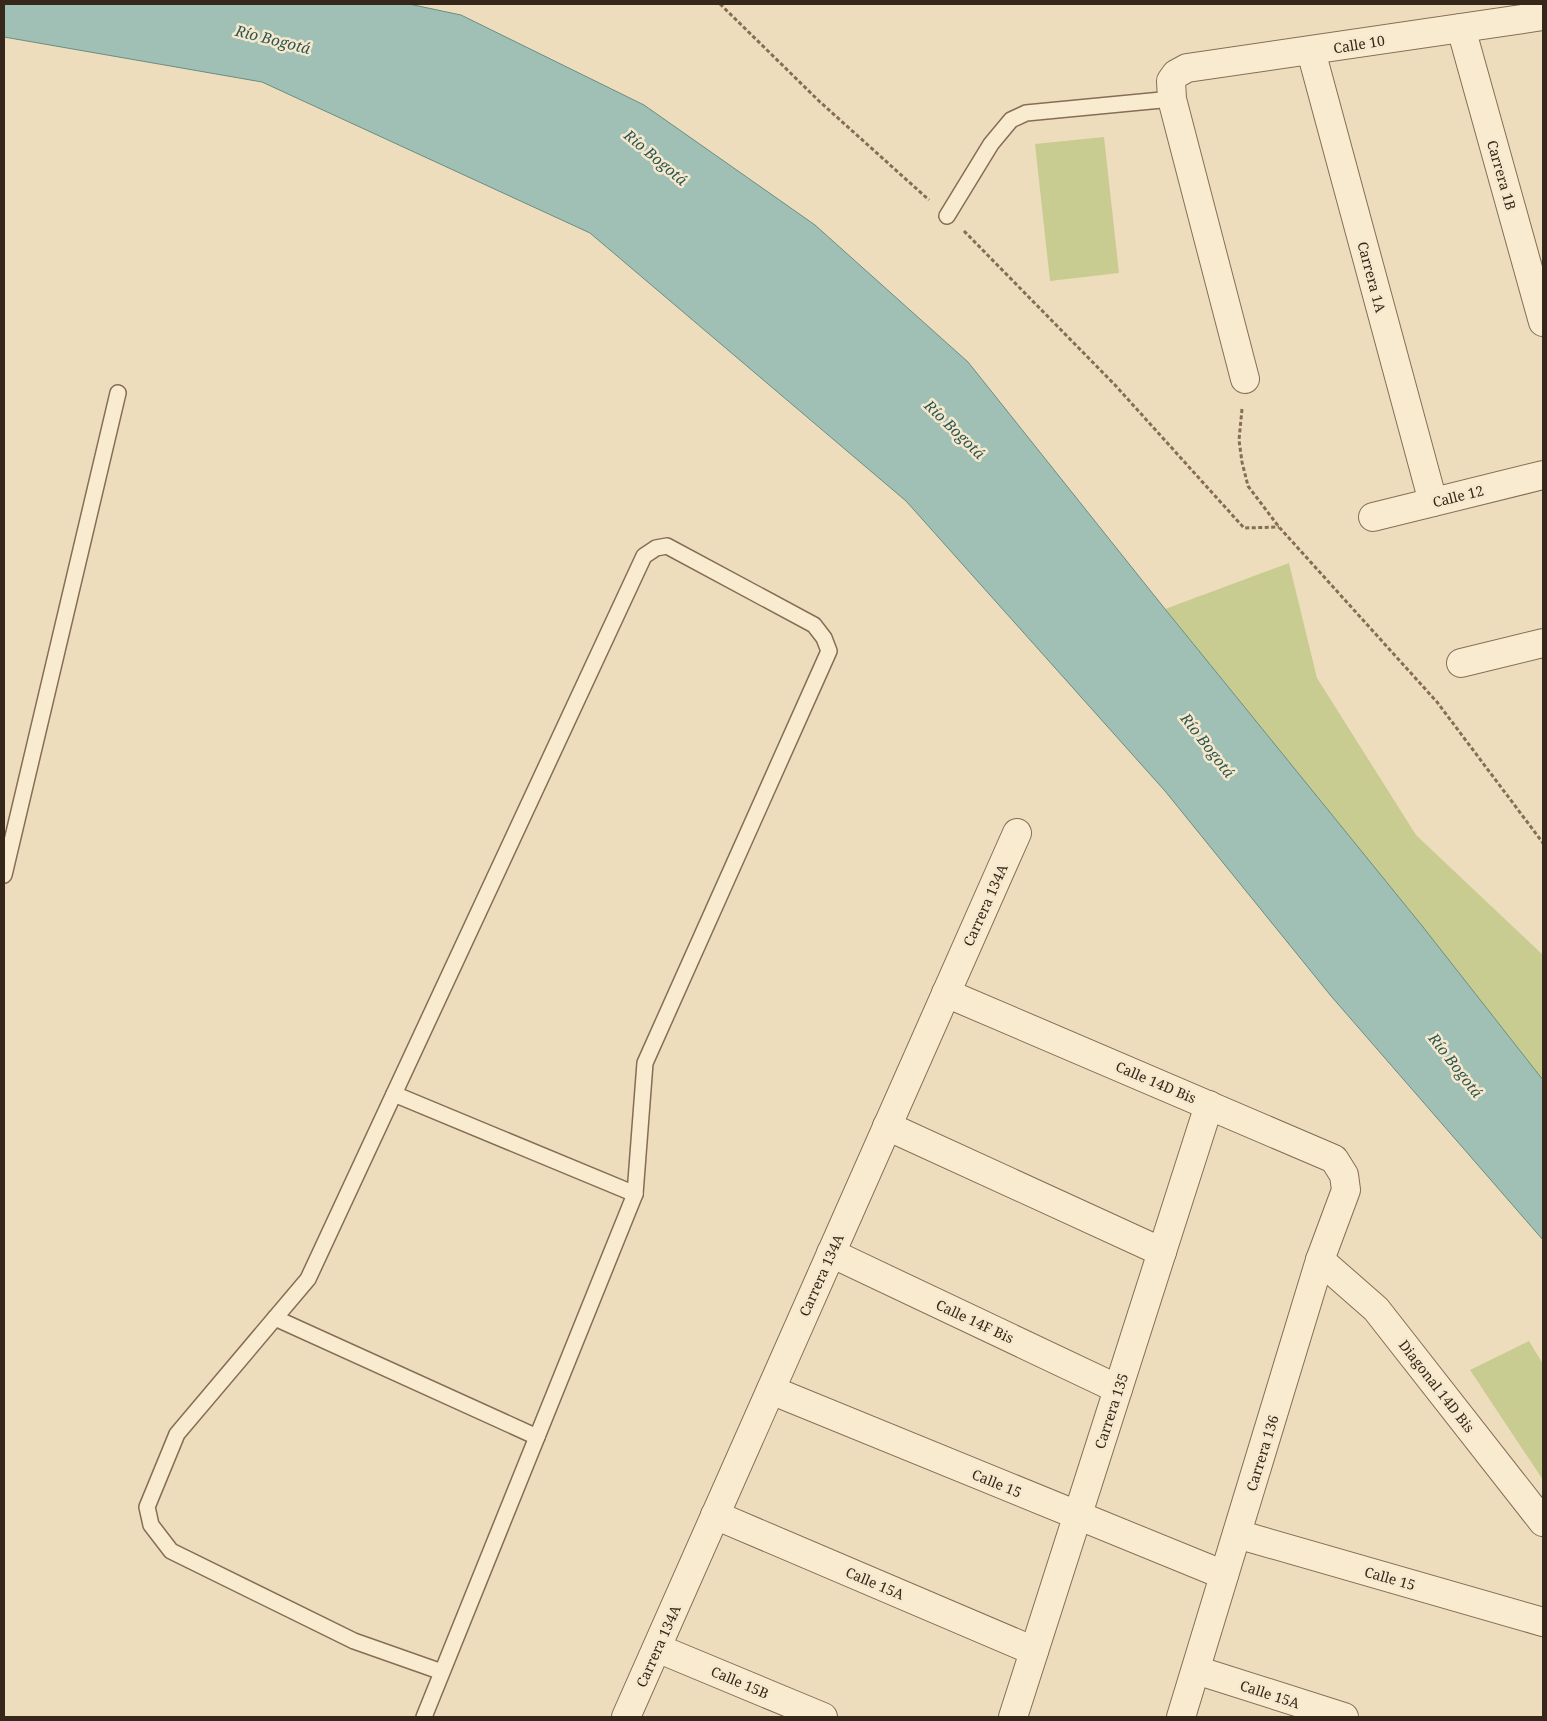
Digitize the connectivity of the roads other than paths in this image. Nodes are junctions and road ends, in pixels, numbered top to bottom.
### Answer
1 (1543, 16) edge
2 (1462, 28) junction
3 (1311, 51) junction
4 (1174, 87) junction
5 (947, 216) road end
6 (1543, 322) edge
7 (1246, 379) road end
8 (118, 393) dead end
9 (1543, 475) edge
10 (1433, 502) junction
11 (1373, 517) dead end
12 (1543, 643) edge
13 (1461, 663) dead end
14 (1017, 833) dead end
15 (4, 875) edge
16 (946, 993) junction
17 (394, 1094) junction
18 (1209, 1105) junction
19 (887, 1126) junction
20 (1346, 1190) joint
21 (635, 1194) junction
22 (1162, 1252) junction
23 (831, 1253) junction
24 (1320, 1260) junction
25 (274, 1318) junction
26 (1118, 1389) junction
27 (771, 1390) junction
28 (537, 1437) junction
29 (716, 1516) junction
30 (1078, 1516) junction
31 (1543, 1522) edge
32 (1237, 1534) junction
33 (1224, 1575) junction
34 (1543, 1622) edge
35 (657, 1648) junction
36 (1034, 1651) junction
37 (1196, 1670) junction
38 (442, 1672) junction
39 (424, 1717) edge
40 (626, 1717) edge
41 (823, 1717) edge
42 (1013, 1717) edge
43 (1181, 1717) edge
44 (1344, 1717) edge

1 - 2 street, Calle 10
2 - 3 street, Calle 10
2 - 6 street, Carrera 1B
3 - 4 street, Calle 10
3 - 10 street, Carrera 1A
4 - 5 lane
4 - 7 street
8 - 15 lane
9 - 10 street, Calle 12
10 - 11 street, Calle 12
12 - 13 street
14 - 16 street, Carrera 134A
16 - 18 street, Calle 14D Bis
16 - 19 street, Carrera 134A
17 - 21 lane
17 - 21 lane
17 - 25 lane
18 - 20 street, Calle 14D Bis
18 - 22 street, Carrera 135
19 - 22 street
19 - 23 street, Carrera 134A
20 - 24 street, Carrera 136
21 - 28 lane
22 - 26 street, Carrera 135
23 - 26 street, Calle 14F Bis
23 - 27 street, Carrera 134A
24 - 31 street, Diagonal 14D Bis
24 - 32 street, Carrera 136
25 - 28 lane
25 - 38 lane
26 - 30 street, Carrera 135
27 - 29 street, Carrera 134A
27 - 30 street, Calle 15
28 - 38 lane
29 - 35 street, Carrera 134A
29 - 36 street, Calle 15A
30 - 33 street, Calle 15
30 - 36 street, Carrera 135
32 - 33 street, Carrera 136
32 - 34 street, Calle 15
33 - 37 street, Carrera 136
35 - 40 street, Carrera 134A
35 - 41 street, Calle 15B
36 - 42 street, Carrera 135
37 - 43 street, Carrera 136
37 - 44 street, Calle 15A
38 - 39 lane

